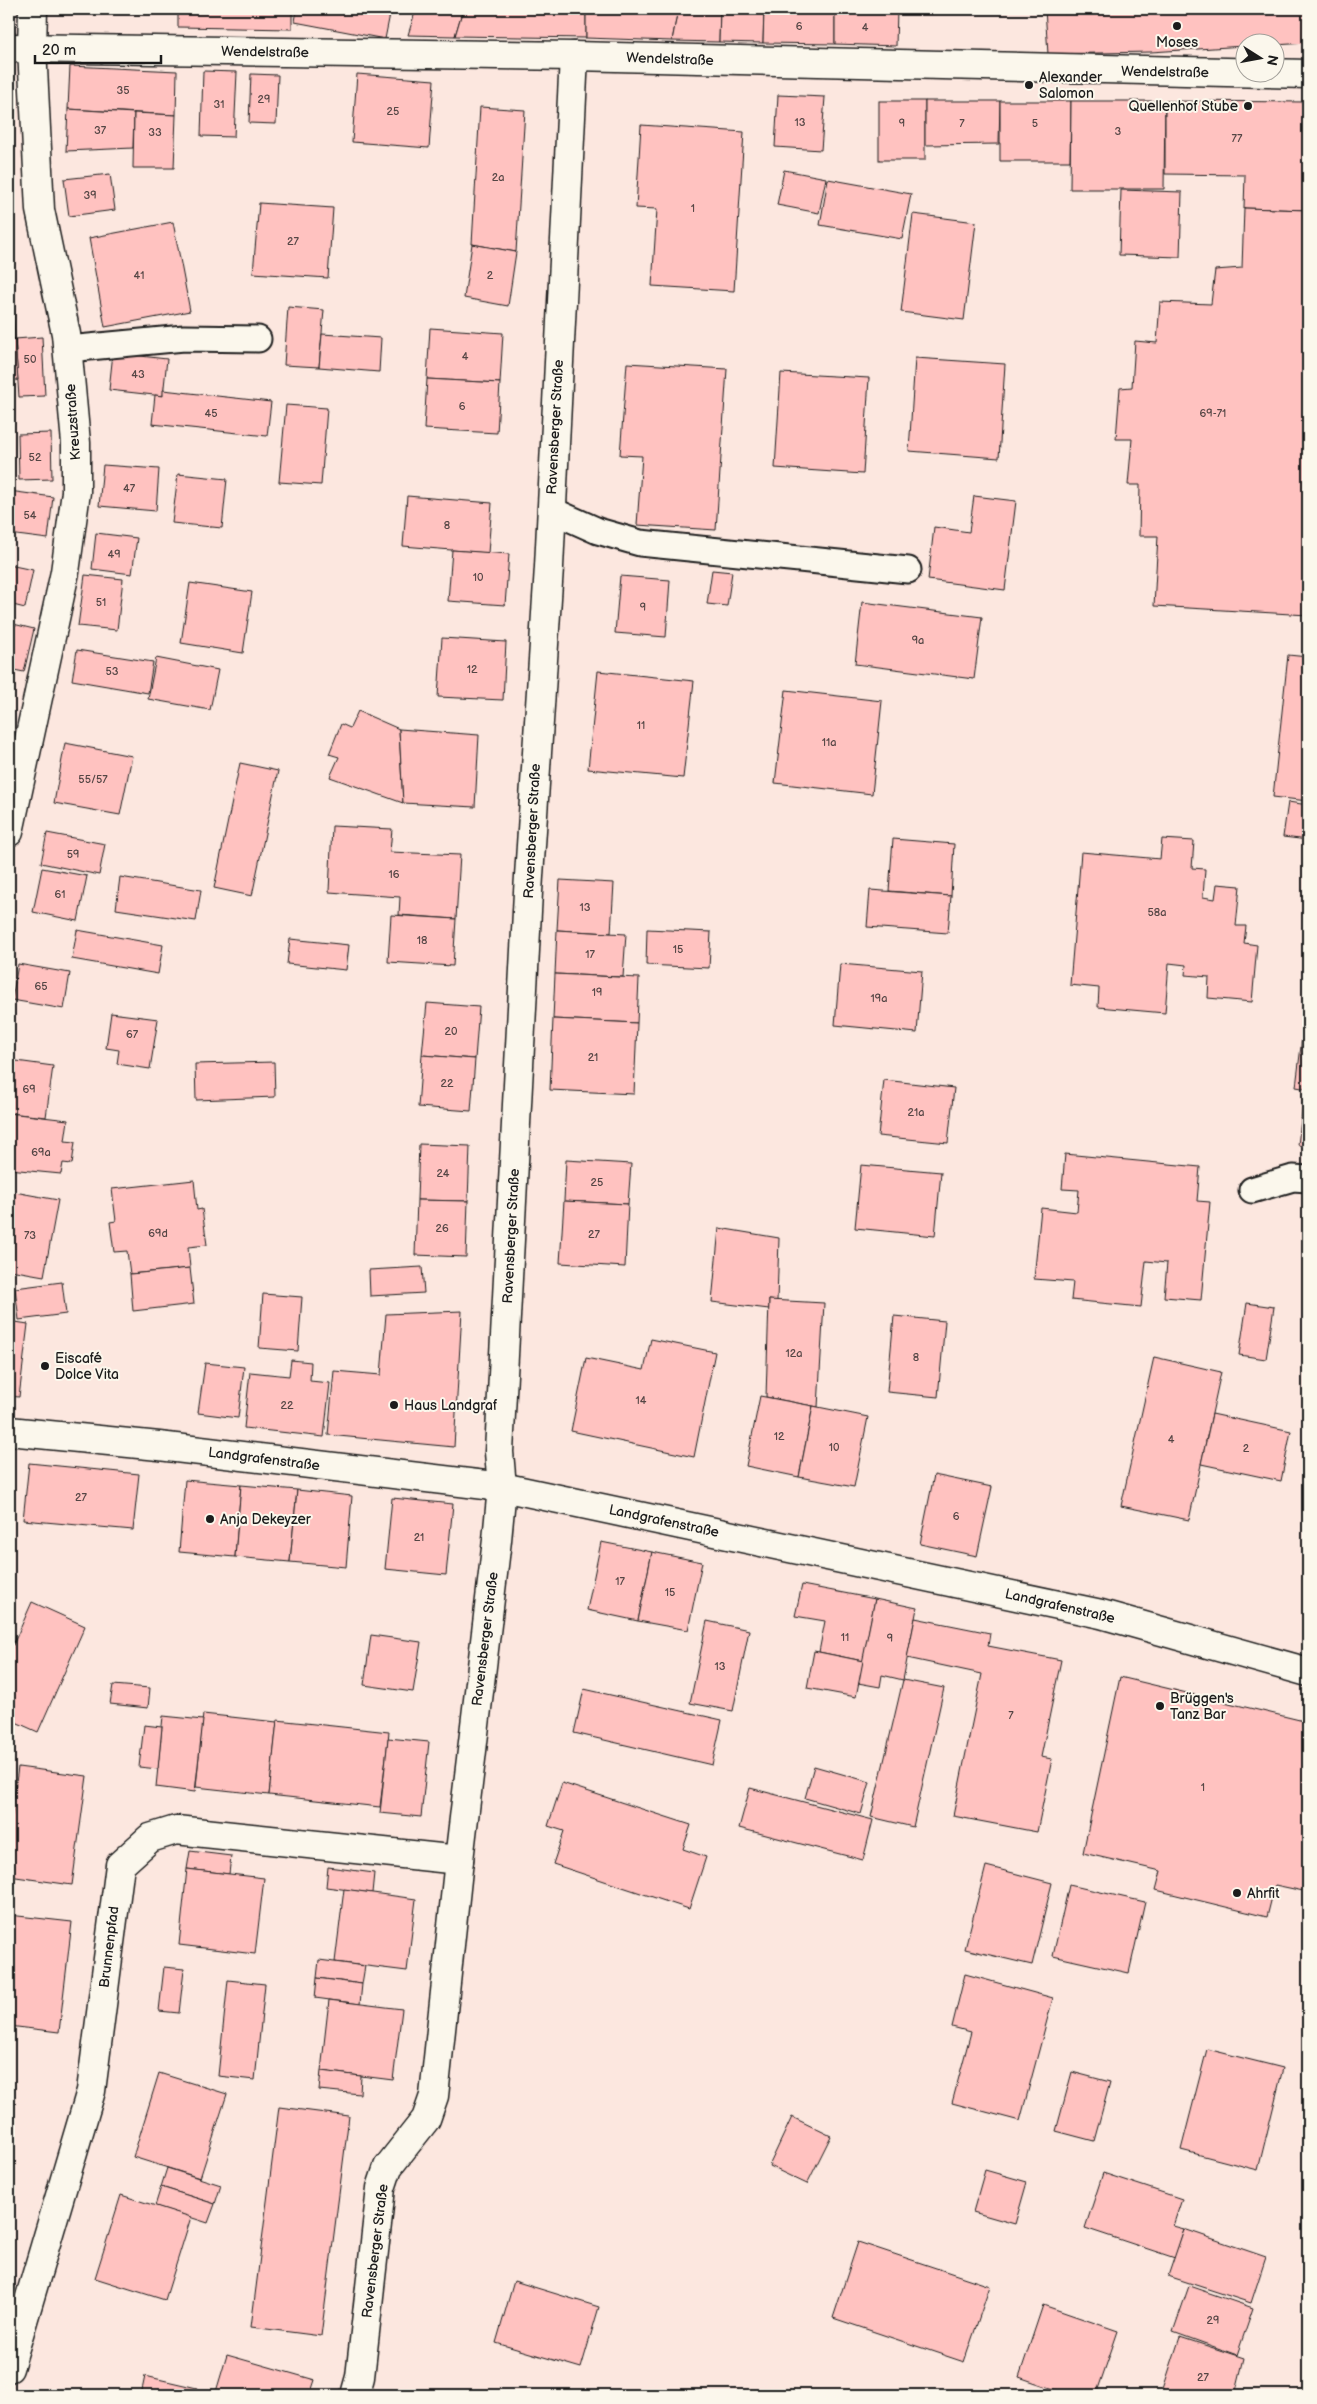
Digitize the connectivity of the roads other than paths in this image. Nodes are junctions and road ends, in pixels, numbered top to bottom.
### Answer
1 (33, 9) edge
2 (20, 48) edge
3 (574, 56) junction
4 (1308, 74) edge
5 (258, 339) dead end
6 (68, 349) junction
7 (551, 510) junction
8 (908, 570) dead end
9 (9, 832) edge
10 (1308, 1179) edge
11 (1252, 1190) dead end
12 (9, 1431) edge
13 (502, 1487) junction
14 (1308, 1672) edge
15 (459, 1860) junction
16 (9, 2368) edge
17 (355, 2395) edge

1 - 2 street, Kreuzstraße
2 - 3 street, Wendelstraße
2 - 6 street, Kreuzstraße
3 - 4 street, Wendelstraße
3 - 7 street, Ravensberger Straße
5 - 6 lane
6 - 9 street, Kreuzstraße
7 - 8 lane
7 - 13 street, Ravensberger Straße
10 - 11 lane
12 - 13 street, Landgrafenstraße
13 - 14 street, Landgrafenstraße
13 - 15 street, Ravensberger Straße
15 - 16 street, Brunnenpfad
15 - 17 street, Ravensberger Straße

